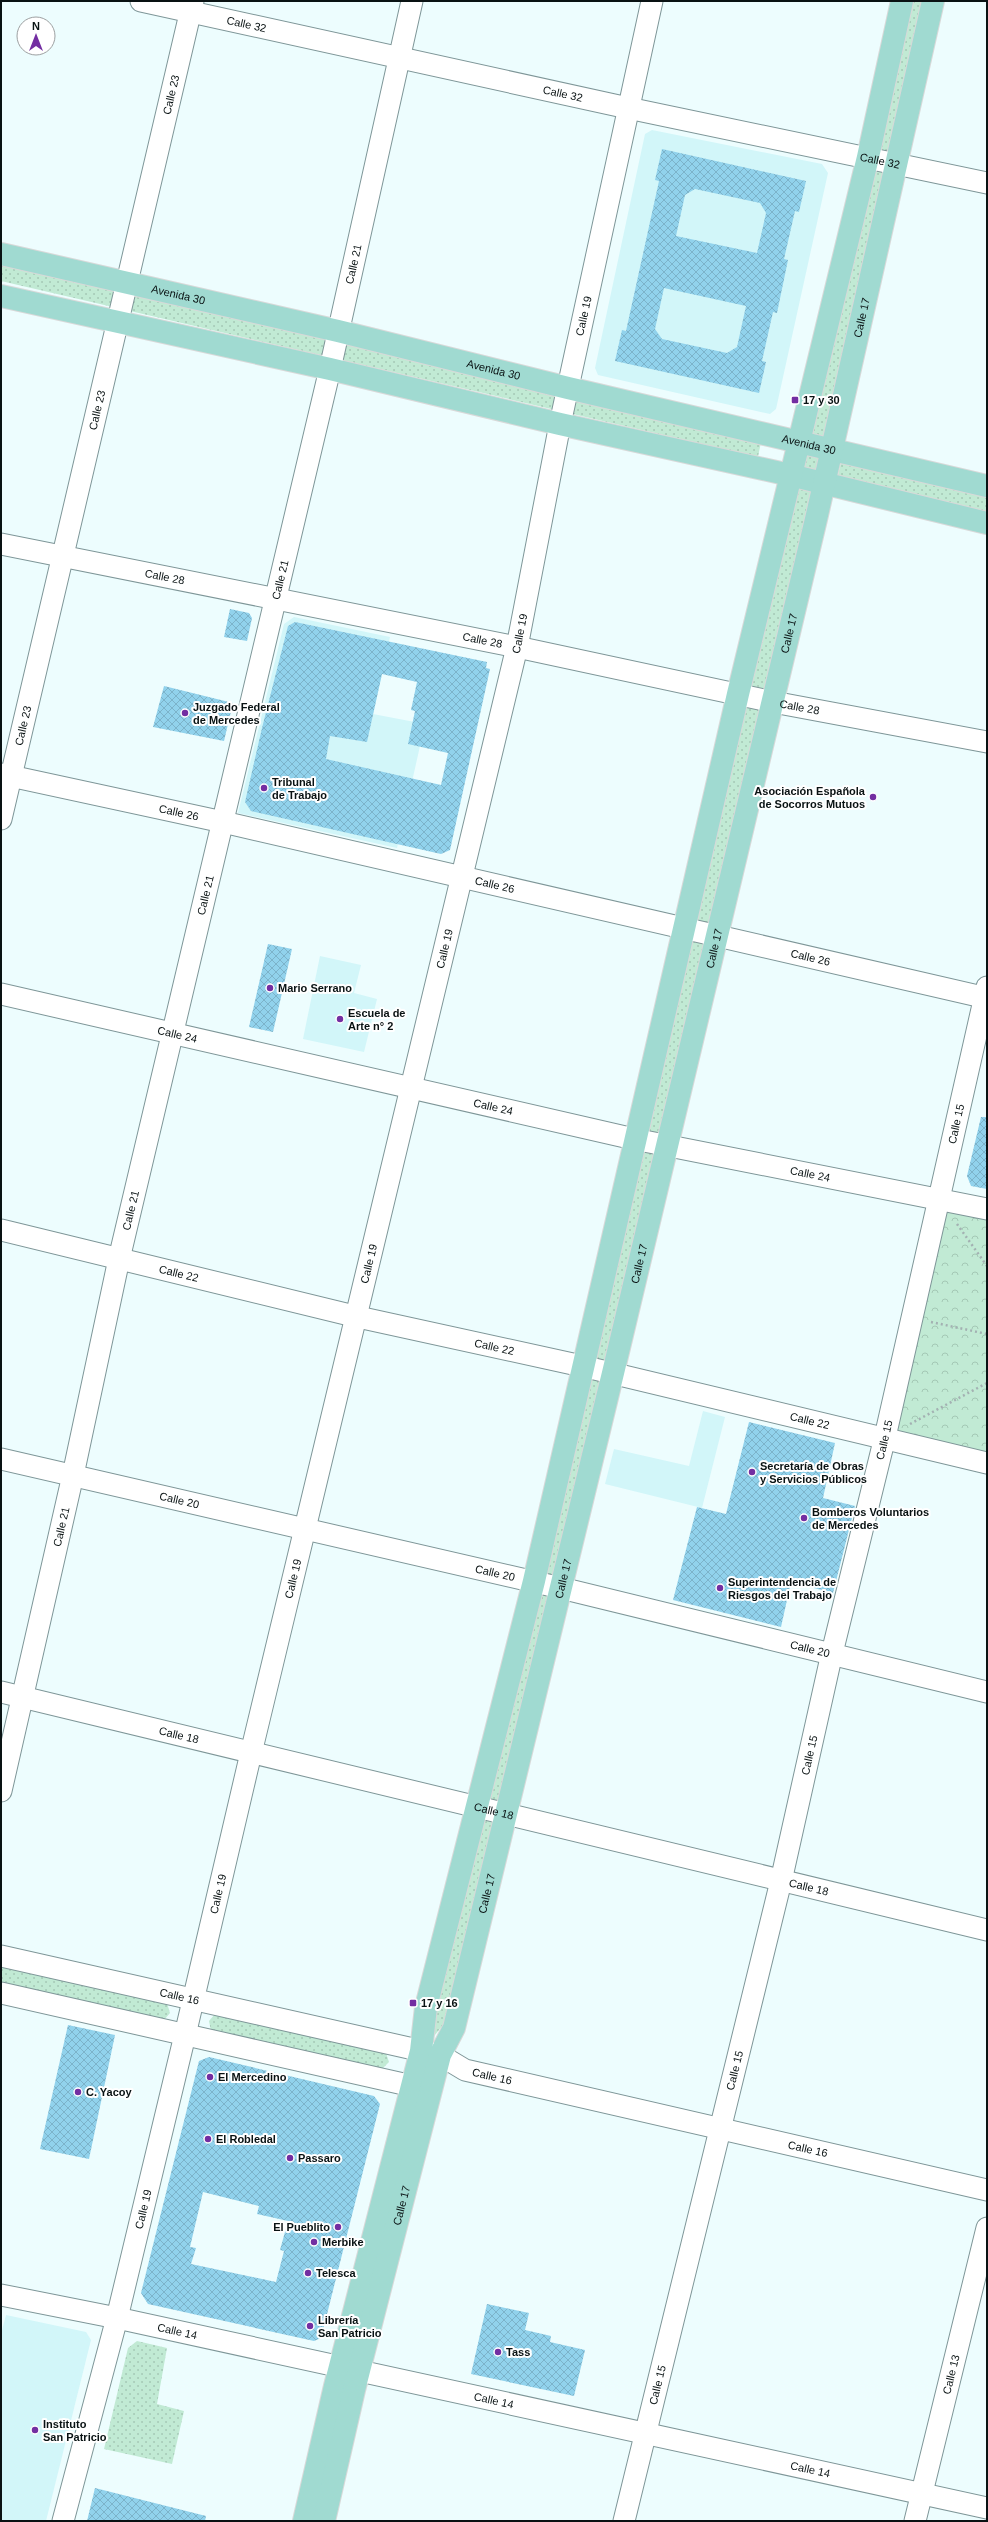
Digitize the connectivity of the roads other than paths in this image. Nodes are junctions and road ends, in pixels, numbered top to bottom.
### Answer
1 (141, 1) edge
2 (412, 1) edge
3 (652, 1) edge
4 (902, 1) edge
5 (933, 1) edge
6 (192, 6) edge
7 (400, 57) junction
8 (628, 108) junction
9 (868, 157) junction
10 (896, 165) junction
11 (987, 182) edge
12 (1, 254) edge
13 (127, 283) junction
14 (1, 296) edge
15 (118, 322) junction
16 (338, 331) junction
17 (330, 369) junction
18 (568, 388) junction
19 (560, 424) junction
20 (798, 442) junction
21 (832, 450) junction
22 (790, 474) junction
23 (825, 484) junction
24 (987, 486) edge
25 (987, 523) edge
26 (1, 544) edge
27 (63, 557) junction
28 (275, 598) junction
29 (517, 647) junction
30 (738, 694) junction
31 (773, 702) junction
32 (987, 742) edge
33 (6, 775) edge
34 (1, 819) edge
35 (223, 822) junction
36 (462, 878) junction
37 (684, 930) junction
38 (717, 936) junction
39 (1, 994) edge
40 (986, 994) edge
41 (174, 1034) junction
42 (413, 1087) junction
43 (634, 1139) junction
44 (668, 1144) junction
45 (939, 1198) junction
46 (987, 1209) edge
47 (1, 1230) edge
48 (119, 1259) junction
49 (358, 1317) junction
50 (582, 1366) junction
51 (614, 1374) junction
52 (886, 1437) junction
53 (1, 1458) edge
54 (987, 1463) edge
55 (73, 1476) junction
56 (306, 1531) junction
57 (534, 1582) junction
58 (561, 1588) junction
59 (832, 1653) junction
60 (987, 1692) edge
61 (11, 1695) edge
62 (251, 1754) junction
63 (1, 1791) edge
64 (476, 1807) junction
65 (506, 1814) junction
66 (781, 1881) junction
67 (987, 1930) edge
68 (1, 1956) edge
69 (1, 1993) edge
70 (194, 2000) junction
71 (185, 2034) junction
72 (431, 2053) junction
73 (422, 2088) junction
74 (720, 2128) junction
75 (987, 2190) edge
76 (987, 2228) edge
77 (1, 2295) edge
78 (117, 2318) junction
79 (350, 2369) junction
80 (644, 2434) junction
81 (922, 2494) junction
82 (987, 2508) edge
83 (63, 2521) edge
84 (304, 2521) edge
85 (324, 2521) edge
86 (624, 2521) edge
87 (915, 2521) edge

1 - 6 street, Calle 32
2 - 7 street, Calle 21
3 - 8 street, Calle 19
4 - 9 main road, Calle 17
5 - 10 main road, Calle 17
6 - 7 street, Calle 32
6 - 13 street, Calle 23
7 - 8 street, Calle 32
7 - 16 street, Calle 21
8 - 9 street, Calle 32
8 - 18 street, Calle 19
9 - 10 street, Calle 32
9 - 20 main road, Calle 17
10 - 11 street, Calle 32
10 - 21 main road, Calle 17
12 - 13 main road, Avenida 30
13 - 15 street, Calle 23
13 - 16 main road, Avenida 30
14 - 15 main road
15 - 17 main road
15 - 27 street, Calle 23
16 - 17 street, Calle 21
16 - 18 main road, Avenida 30
17 - 19 main road
17 - 28 street, Calle 21
18 - 19 street, Calle 19
18 - 20 main road, Avenida 30
19 - 22 main road
19 - 29 street, Calle 19
20 - 21 main road, Avenida 30
20 - 22 main road, Calle 17
21 - 23 main road, Calle 17
21 - 24 main road, Avenida 30
22 - 23 main road
22 - 30 main road, Calle 17
23 - 25 main road
23 - 31 main road, Calle 17
26 - 27 street, Calle 28
27 - 28 street, Calle 28
27 - 33 street, Calle 23
28 - 29 street, Calle 28
28 - 35 street, Calle 21
29 - 30 street, Calle 28
29 - 36 street, Calle 19
30 - 31 street, Calle 28
30 - 37 main road, Calle 17
31 - 32 street, Calle 28
31 - 38 main road, Calle 17
33 - 34 street, Calle 23
33 - 35 street, Calle 26
35 - 36 street, Calle 26
35 - 41 street, Calle 21
36 - 37 street, Calle 26
36 - 42 street, Calle 19
37 - 38 street, Calle 26
37 - 43 main road, Calle 17
38 - 40 street, Calle 26
38 - 44 main road, Calle 17
39 - 41 street, Calle 24
40 - 45 street, Calle 15
41 - 42 street, Calle 24
41 - 48 street, Calle 21
42 - 43 street, Calle 24
42 - 49 street, Calle 19
43 - 44 street, Calle 24
43 - 50 main road, Calle 17
44 - 45 street, Calle 24
44 - 51 main road, Calle 17
45 - 46 street, Calle 24
45 - 52 street, Calle 15
47 - 48 street, Calle 22
48 - 49 street, Calle 22
48 - 55 street, Calle 21
49 - 50 street, Calle 22
49 - 56 street, Calle 19
50 - 51 street, Calle 22
50 - 57 main road, Calle 17
51 - 52 street, Calle 22
51 - 58 main road, Calle 17
52 - 54 street, Calle 22
52 - 59 street, Calle 15
53 - 55 street, Calle 20
55 - 56 street, Calle 20
55 - 61 street, Calle 21
56 - 57 street, Calle 20
56 - 62 street, Calle 19
57 - 58 street, Calle 20
57 - 64 main road, Calle 17
58 - 59 street, Calle 20
58 - 65 main road, Calle 17
59 - 60 street, Calle 20
59 - 66 street, Calle 15
61 - 62 street, Calle 18
61 - 63 street, Calle 21
62 - 64 street, Calle 18
62 - 70 street, Calle 19
64 - 65 street, Calle 18
64 - 72 main road, Calle 17
65 - 66 street, Calle 18
65 - 72 main road, Calle 17
66 - 67 street, Calle 18
66 - 74 street, Calle 15
68 - 70 street, Calle 16
69 - 71 street
70 - 71 street, Calle 19
70 - 72 street, Calle 16
71 - 73 street
71 - 78 street, Calle 19
72 - 73 main road, Calle 17
72 - 74 street, Calle 16
73 - 79 main road, Calle 17
74 - 75 street, Calle 16
74 - 80 street, Calle 15
76 - 81 street, Calle 13
77 - 78 street, Calle 14
78 - 79 street, Calle 14
78 - 83 street, Calle 19
79 - 80 street, Calle 14
79 - 84 main road, Calle 17
79 - 85 main road, Calle 17
80 - 81 street, Calle 14
80 - 86 street, Calle 15
81 - 82 street, Calle 14
81 - 87 street, Calle 13

